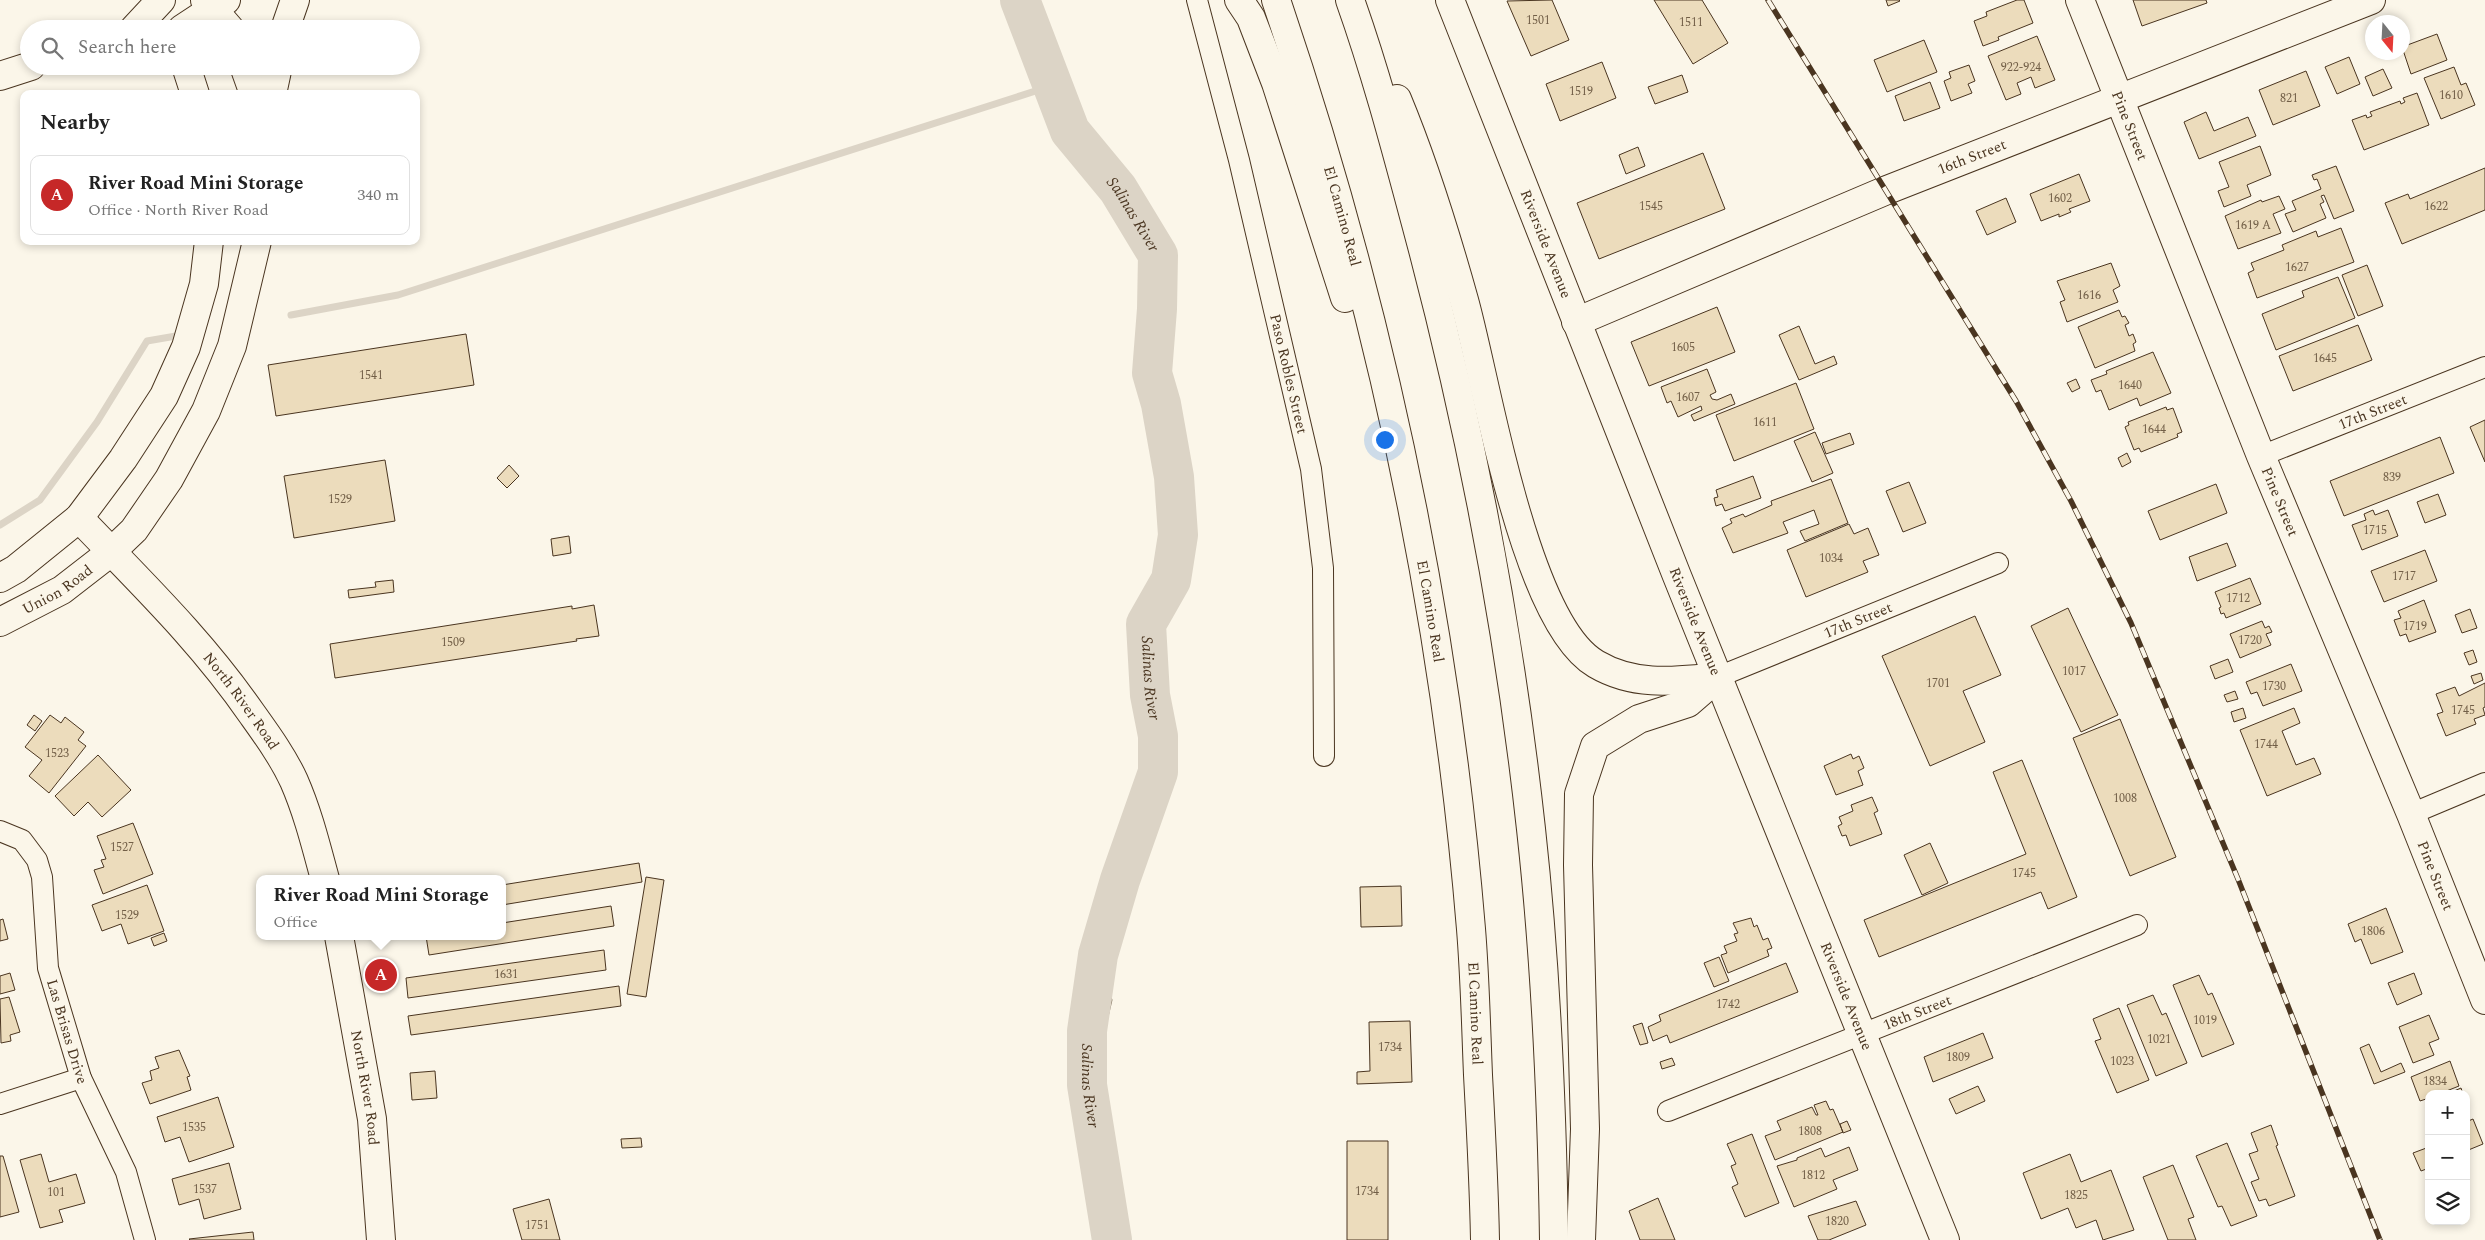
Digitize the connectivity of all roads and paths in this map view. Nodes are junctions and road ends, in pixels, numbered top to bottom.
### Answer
1 (161, 0) edge
2 (179, 0) edge
3 (295, 0) edge
4 (1197, 0) edge
5 (1239, 0) edge
6 (1276, 0) edge
7 (1350, 0) edge
8 (1450, 0) edge
9 (2080, 0) edge
10 (2371, 0) edge
11 (219, 9) edge
12 (142, 20) edge
13 (177, 20) edge
14 (199, 20) edge
15 (288, 20) edge
16 (1372, 59) junction
17 (20, 70) edge
18 (189, 75) edge
19 (247, 75) edge
20 (276, 75) edge
21 (0, 76) edge
22 (194, 90) edge
23 (253, 90) edge
24 (273, 90) edge
25 (2120, 98) junction
26 (208, 245) edge
27 (256, 245) edge
28 (1576, 322) junction
29 (2485, 367) edge
30 (1383, 373) junction
31 (2261, 456) junction
32 (79, 518) junction
33 (111, 552) junction
34 (1998, 563) dead end
35 (0, 578) edge
36 (0, 622) edge
37 (1718, 677) junction
38 (1324, 756) dead end
39 (2485, 783) edge
40 (2411, 814) junction
41 (0, 831) edge
42 (325, 875) edge
43 (2136, 925) dead end
44 (340, 940) edge
45 (2485, 1000) edge
46 (1862, 1032) junction
47 (80, 1078) junction
48 (0, 1104) edge
49 (1668, 1110) dead end
50 (145, 1240) edge
51 (381, 1240) edge
52 (1485, 1240) edge
53 (1554, 1240) edge
54 (1581, 1240) edge
55 (1945, 1240) edge

1 - 12 main road
2 - 13 main road
3 - 15 main road
4 - 38 street, Paso Robles Street
5 - 30 main road
6 - 30 main road, El Camino Real
7 - 16 main road
8 - 28 main road, Riverside Avenue
9 - 25 main road, Pine Street
10 - 25 main road, 16th Street
11 - 14 main road
16 - 37 main road
16 - 53 main road
17 - 21 main road
18 - 22 main road
19 - 23 main road
20 - 24 main road
25 - 28 main road, 16th Street
25 - 31 main road, Pine Street
26 - 32 main road
27 - 33 main road
28 - 37 main road, Riverside Avenue
29 - 31 street, 17th Street
30 - 52 main road, El Camino Real
31 - 40 main road, Pine Street
32 - 33 main road, North River Road
32 - 35 main road
33 - 36 main road, Union Road
33 - 42 main road, North River Road
34 - 37 street, 17th Street
37 - 46 main road, Riverside Avenue
37 - 54 main road
39 - 40 street
40 - 45 main road, Pine Street
41 - 47 street, Las Brisas Drive
43 - 46 street, 18th Street
44 - 51 main road, North River Road
46 - 49 street, 18th Street
46 - 55 main road, Riverside Avenue
47 - 48 street
47 - 50 street, Las Brisas Drive

